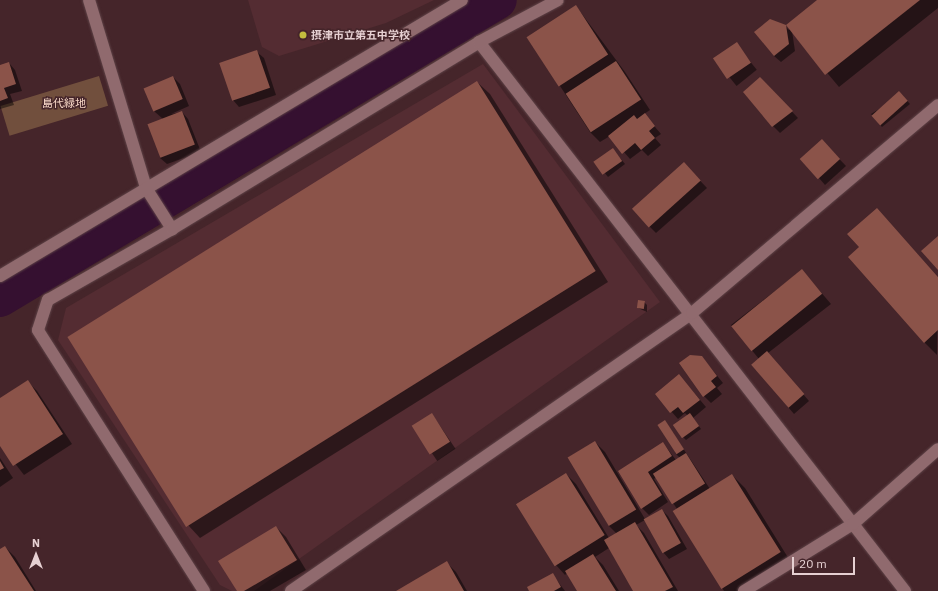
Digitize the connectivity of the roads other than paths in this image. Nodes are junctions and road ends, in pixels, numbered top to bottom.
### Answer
1 (89, 0) edge
2 (462, 0) edge
3 (558, 0) edge
4 (479, 42) junction
5 (938, 105) edge
6 (146, 188) junction
7 (172, 229) junction
8 (0, 276) edge
9 (692, 313) junction
10 (938, 448) edge
11 (854, 524) junction
12 (204, 591) edge
13 (291, 591) edge
14 (744, 591) edge
15 (905, 591) edge

1 - 6 street
2 - 6 street
3 - 4 street
4 - 7 street
4 - 9 street
5 - 9 street
6 - 7 street
6 - 8 street
7 - 12 street
9 - 11 street
9 - 13 street
10 - 11 street
11 - 14 street
11 - 15 street

